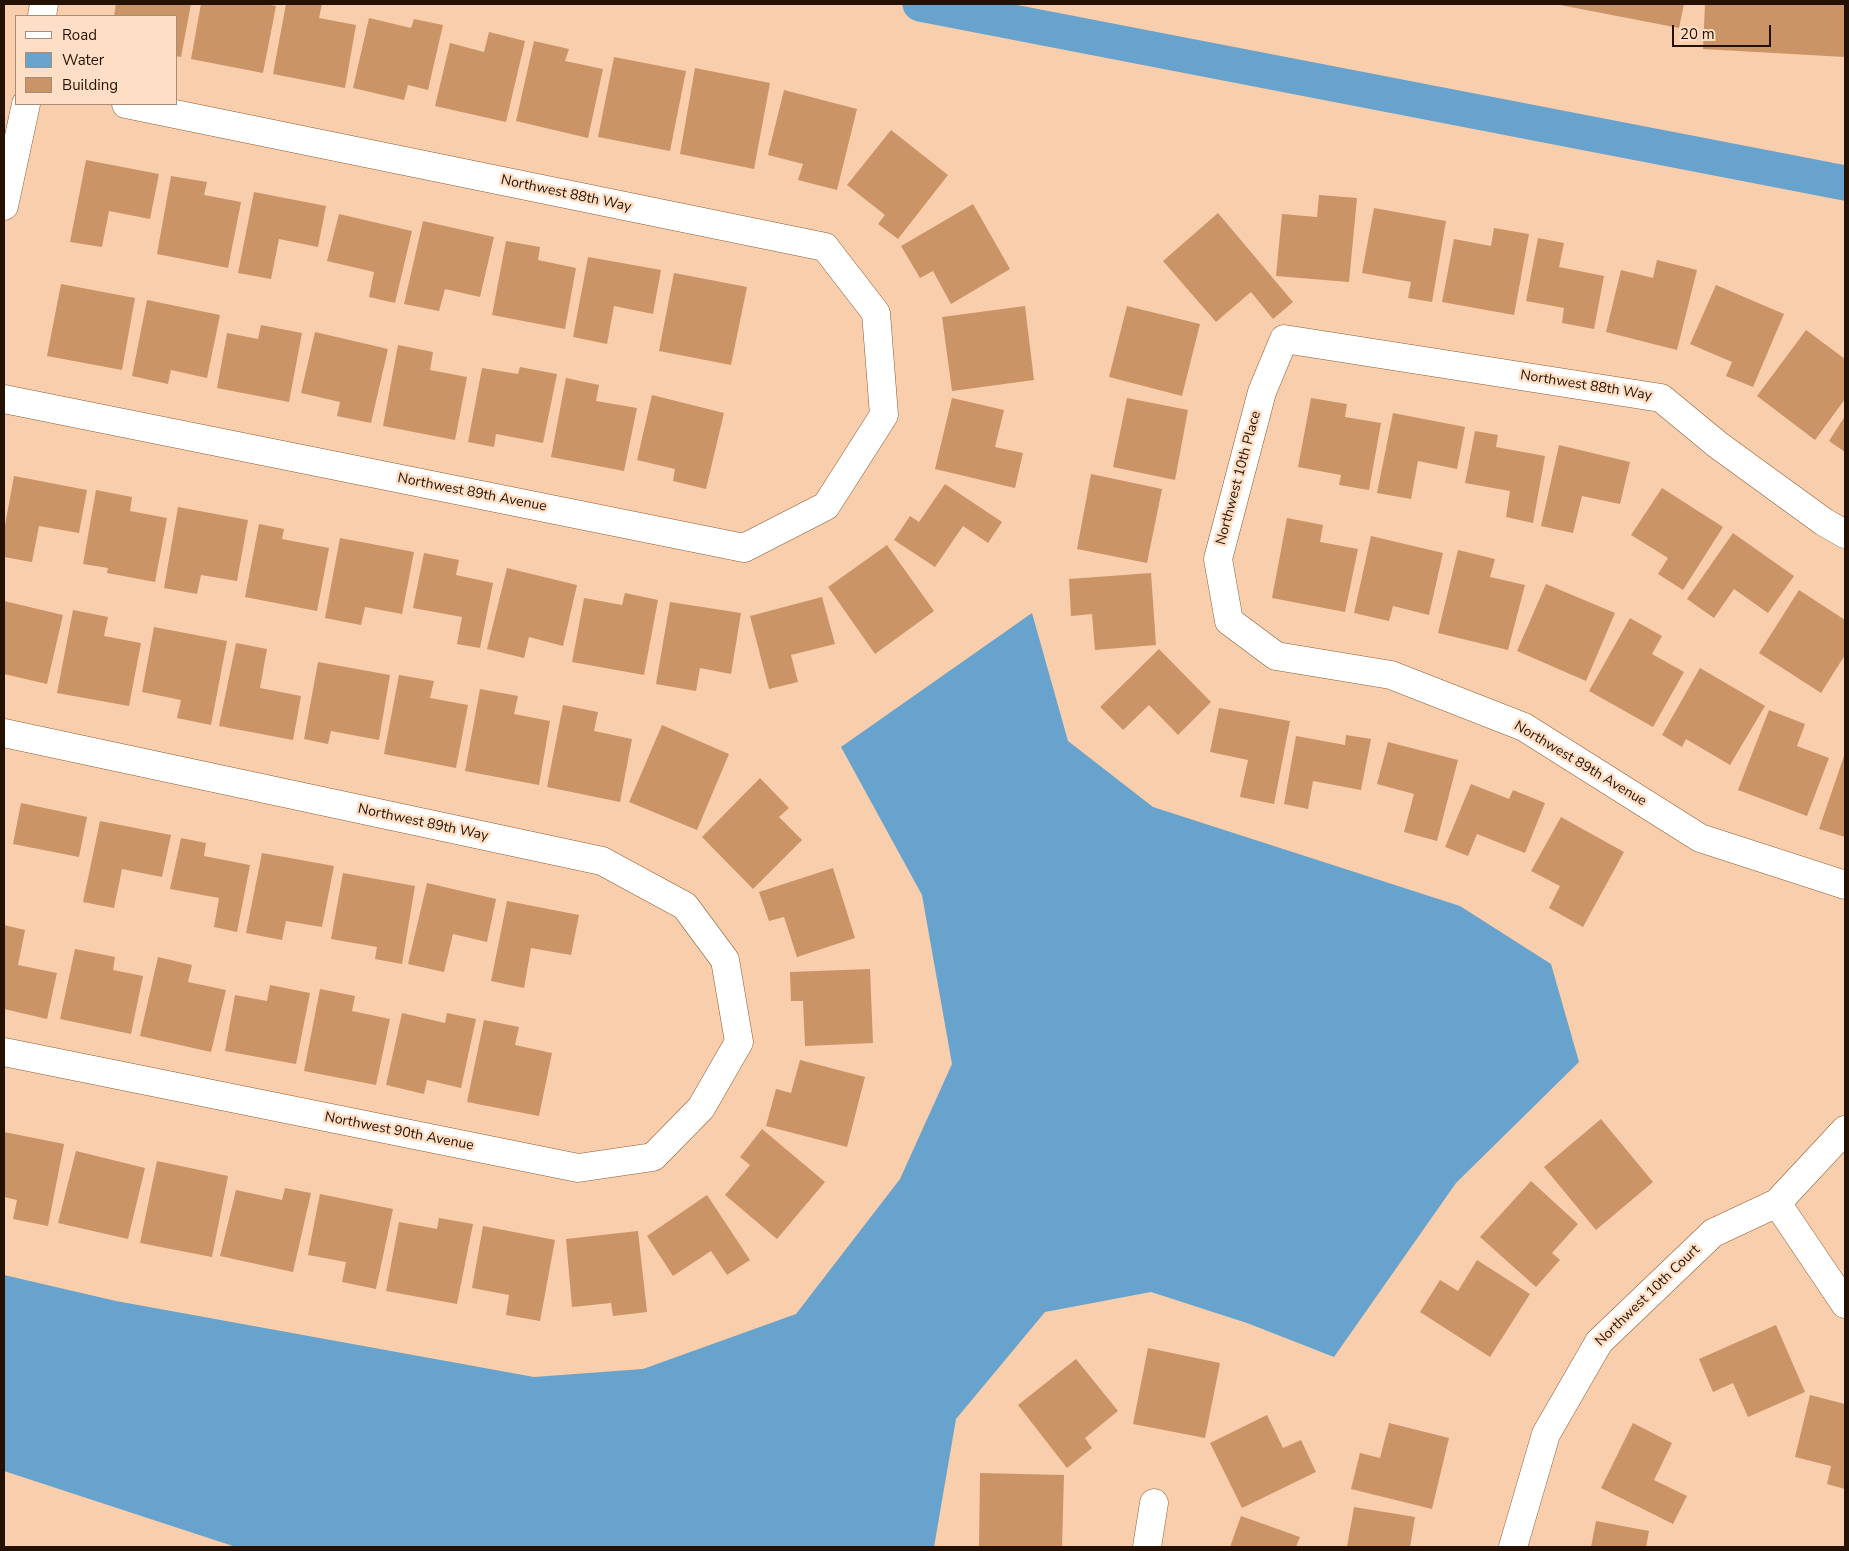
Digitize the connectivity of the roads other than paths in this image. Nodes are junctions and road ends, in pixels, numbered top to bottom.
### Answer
1 (26, 105) edge
2 (131, 105) edge
3 (4, 206) edge
4 (1284, 340) joint
5 (4, 399) edge
6 (884, 415) joint
7 (1845, 534) edge
8 (1229, 621) joint
9 (4, 734) edge
10 (1845, 885) edge
11 (739, 1042) joint
12 (4, 1052) edge
13 (1845, 1130) edge
14 (1777, 1203) junction
15 (1845, 1304) edge
16 (1154, 1503) dead end
17 (1147, 1547) edge
18 (1513, 1547) edge

1 - 3 street
2 - 6 street, Northwest 88th Way
4 - 7 street, Northwest 88th Way
4 - 8 street, Northwest 10th Place
5 - 6 street, Northwest 89th Avenue
8 - 10 street, Northwest 89th Avenue
9 - 11 street, Northwest 89th Way
11 - 12 street, Northwest 90th Avenue
13 - 14 street, Northwest 10th Court
14 - 15 street
14 - 18 street, Northwest 10th Court
16 - 17 street

